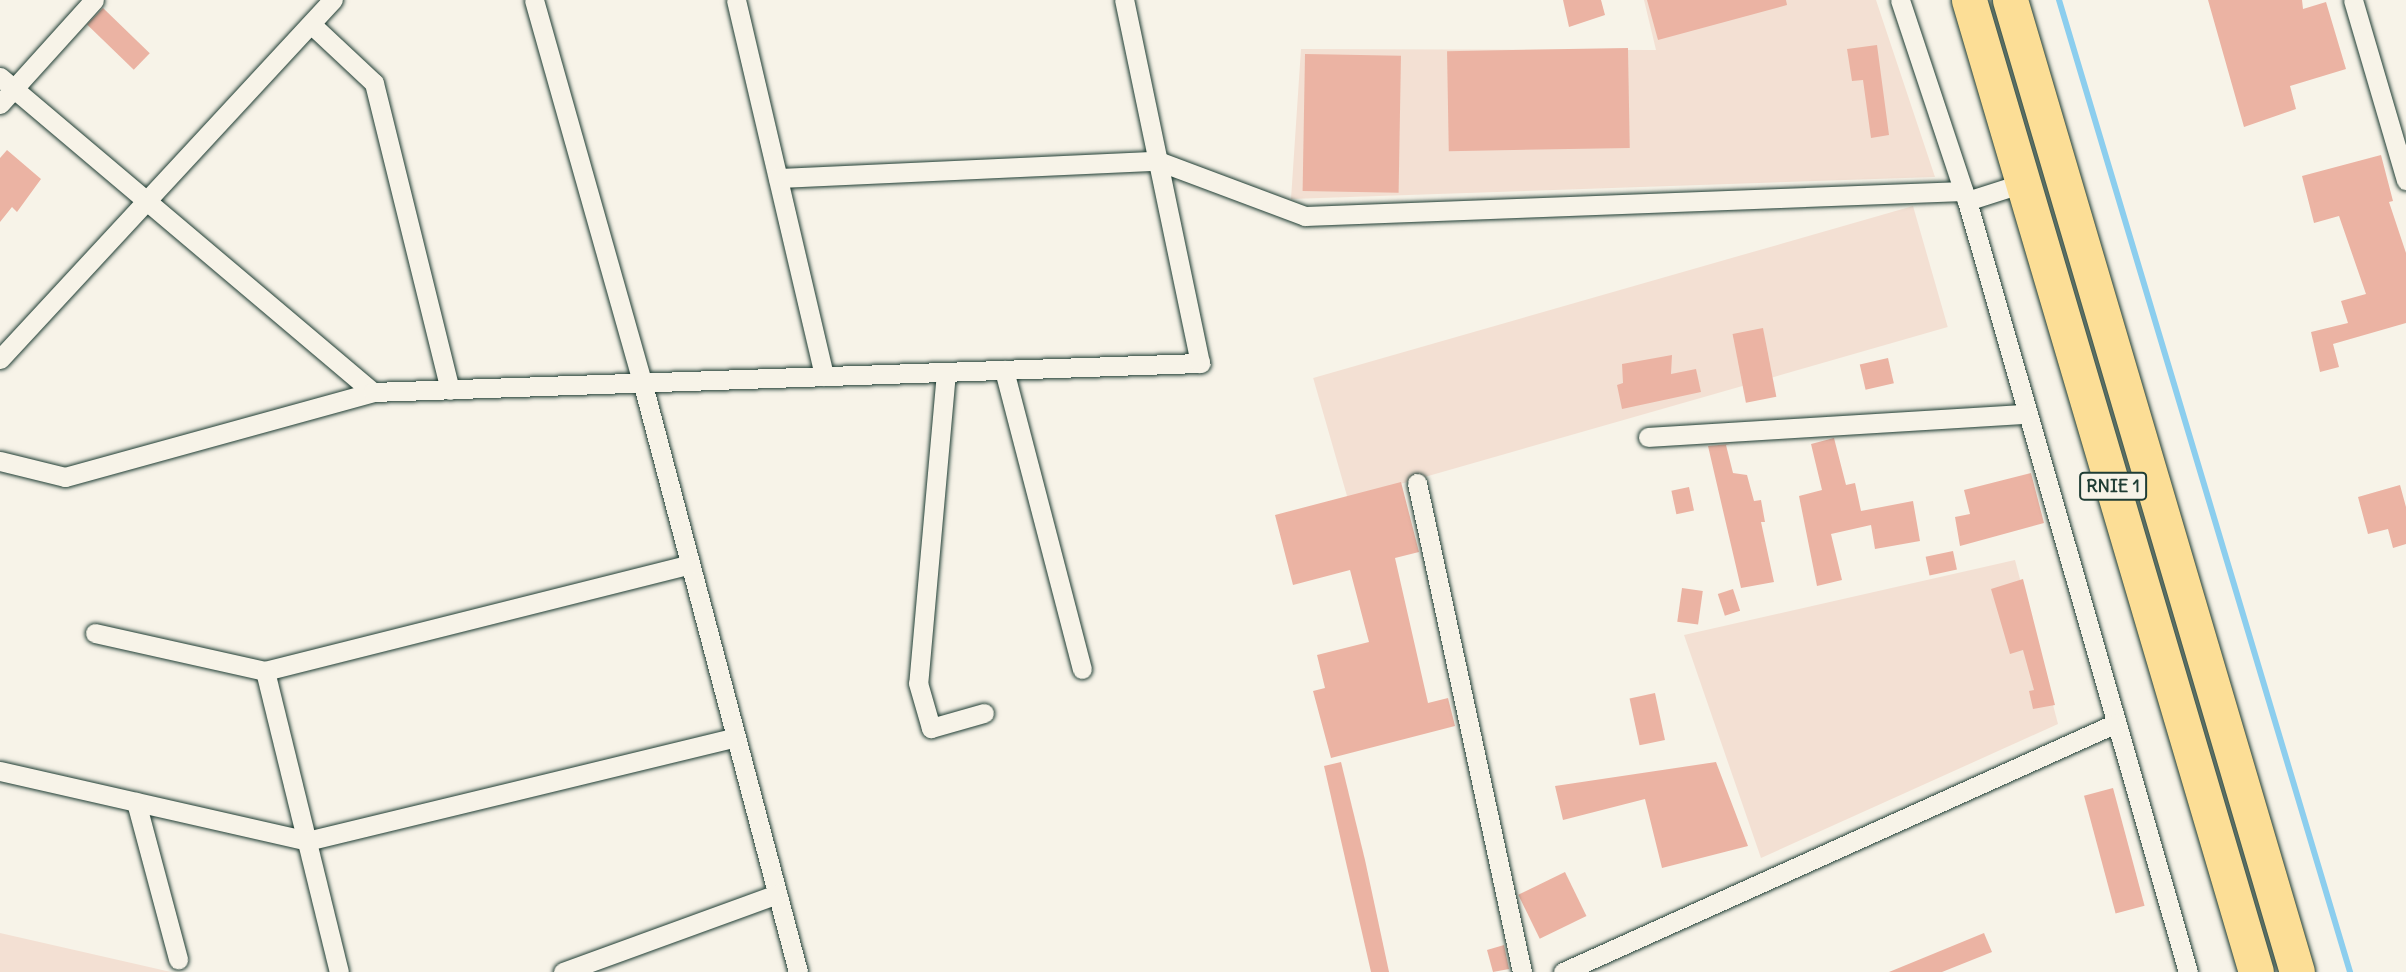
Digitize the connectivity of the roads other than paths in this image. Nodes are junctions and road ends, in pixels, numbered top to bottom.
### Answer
1 (94, 0) edge
2 (333, 0) edge
3 (534, 0) edge
4 (736, 0) edge
5 (1124, 0) edge
6 (1900, 0) edge
7 (1969, 0) edge
8 (2010, 0) edge
9 (2353, 0) edge
10 (311, 24) junction
11 (7, 83) edge
12 (0, 104) edge
13 (1158, 161) junction
14 (778, 178) junction
15 (2406, 180) edge
16 (2023, 183) junction
17 (1965, 196) junction
18 (146, 201) junction
19 (0, 359) edge
20 (1003, 370) junction
21 (946, 372) junction
22 (824, 376) junction
23 (642, 381) junction
24 (450, 390) junction
25 (373, 393) junction
26 (2025, 414) junction
27 (1648, 437) dead end
28 (0, 461) edge
29 (1417, 483) dead end
30 (690, 564) junction
31 (95, 633) dead end
32 (1082, 669) dead end
33 (265, 671) junction
34 (984, 713) dead end
35 (2114, 724) junction
36 (736, 737) junction
37 (0, 771) edge
38 (136, 802) junction
39 (306, 841) junction
40 (777, 894) junction
41 (178, 959) dead end
42 (339, 972) edge
43 (562, 972) edge
44 (798, 972) edge
45 (1522, 972) edge
46 (1563, 972) edge
47 (2188, 972) edge
48 (2256, 972) edge
49 (2297, 972) edge

1 - 11 street
2 - 10 street
3 - 23 street
4 - 14 street
5 - 13 street
6 - 17 street
7 - 16 highway, RNIE 1
8 - 49 highway, RNIE 1
9 - 15 street
10 - 18 street
10 - 24 street
11 - 12 street
11 - 18 street
13 - 14 street
13 - 17 street
13 - 20 street
14 - 22 street
16 - 17 street
16 - 48 highway, RNIE 1
17 - 26 street
18 - 19 street
18 - 25 street
20 - 21 street
20 - 32 street
21 - 22 street
21 - 34 street
22 - 23 street
23 - 24 street
23 - 30 street
24 - 25 street
25 - 28 street
26 - 27 street
26 - 35 street
29 - 45 street
30 - 33 street
30 - 36 street
31 - 33 street
33 - 39 street
35 - 46 street
35 - 47 street
36 - 39 street
36 - 40 street
37 - 38 street
38 - 39 street
38 - 41 street
39 - 42 street
40 - 43 street
40 - 44 street

